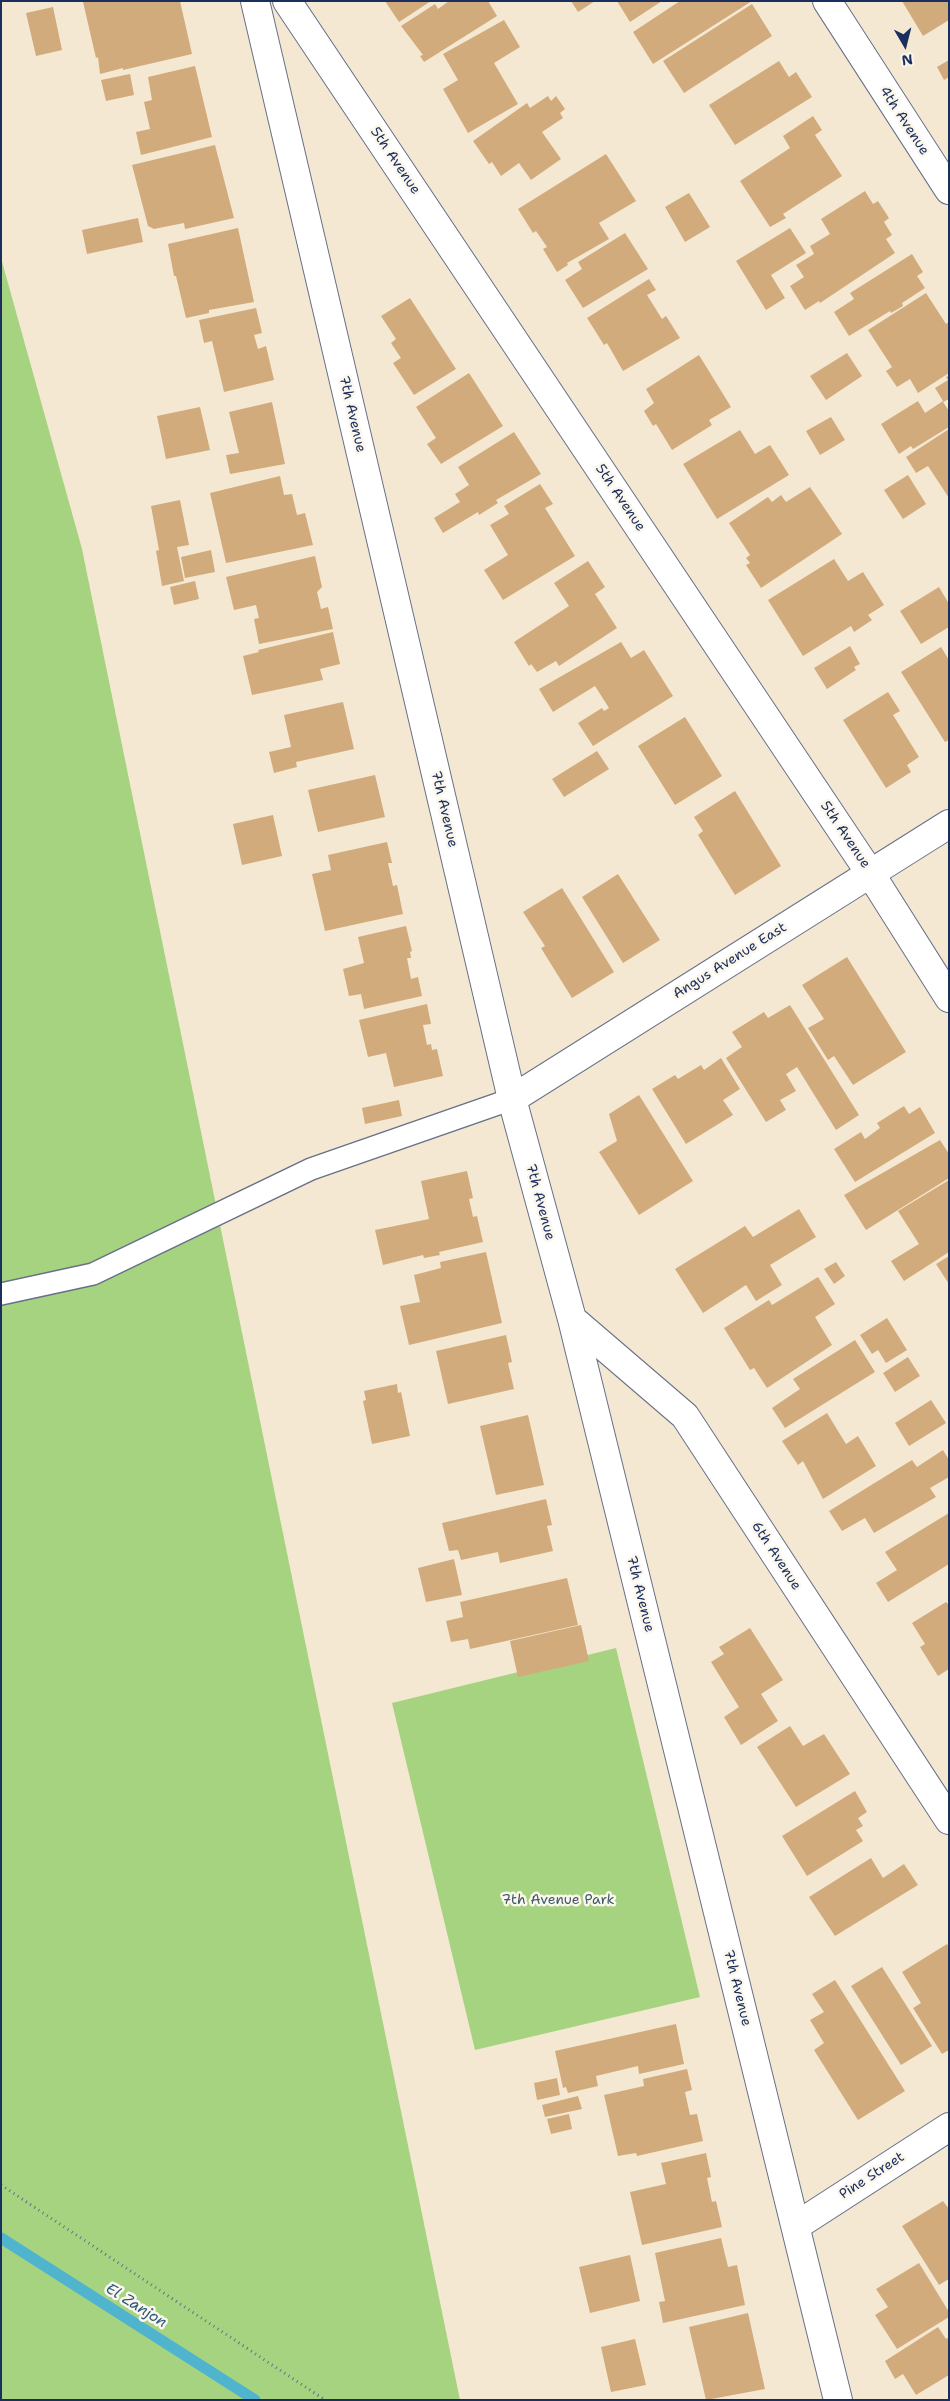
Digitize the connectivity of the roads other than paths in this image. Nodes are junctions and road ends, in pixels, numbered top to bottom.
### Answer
1 (255, 1) edge
2 (287, 1) edge
3 (827, 1) edge
4 (949, 190) edge
5 (949, 824) edge
6 (870, 873) junction
7 (949, 998) edge
8 (512, 1099) junction
9 (1, 1294) edge
10 (572, 1319) junction
11 (949, 1820) edge
12 (949, 2127) edge
13 (796, 2226) junction
14 (838, 2400) edge

1 - 8 street, 7th Avenue
2 - 6 street, 5th Avenue
3 - 4 street, 4th Avenue
5 - 6 street, Angus Avenue East
6 - 7 street, 5th Avenue
6 - 8 street, Angus Avenue East
8 - 9 lane
8 - 10 street, 7th Avenue
10 - 11 street, 6th Avenue
10 - 13 street, 7th Avenue
12 - 13 street, Pine Street
13 - 14 street, 7th Avenue

